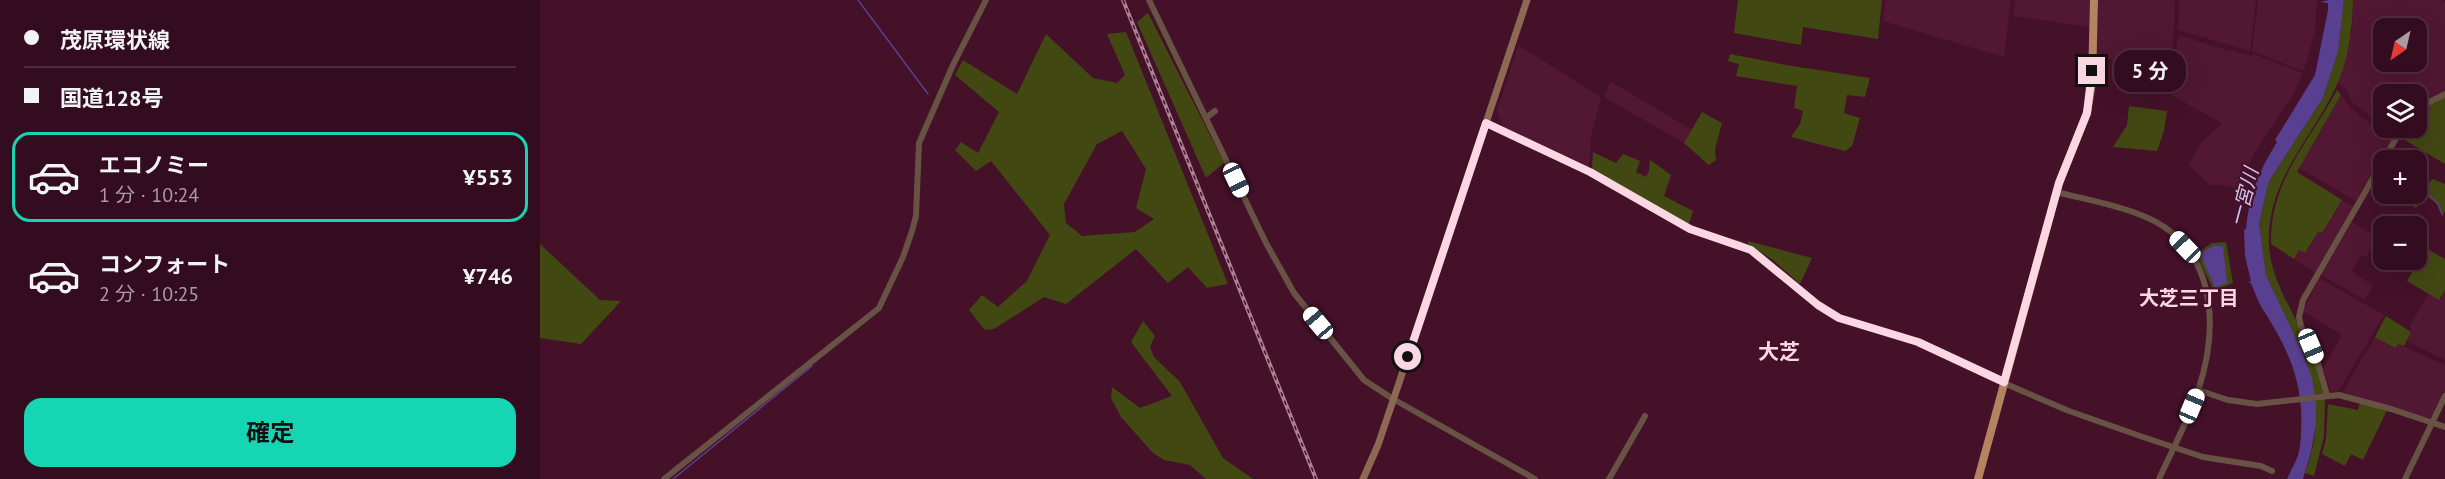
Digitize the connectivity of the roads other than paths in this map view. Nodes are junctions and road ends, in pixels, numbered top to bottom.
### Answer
1 (986, 0) edge
2 (1149, 0) edge
3 (1527, 0) edge
4 (2094, 0) edge
5 (2445, 94) edge
6 (2427, 103) edge
7 (1215, 111) dead end
8 (1207, 117) junction
9 (1486, 123) junction
10 (2396, 138) edge
11 (2056, 192) junction
12 (2004, 382) junction
13 (2198, 390) junction
14 (2324, 396) junction
15 (2445, 396) edge
16 (1393, 399) junction
17 (1645, 416) dead end
18 (2432, 423) junction
19 (2445, 427) edge
20 (2174, 447) junction
21 (2272, 471) dead end
22 (664, 479) edge
23 (1363, 479) edge
24 (1535, 479) edge
25 (1609, 479) edge
26 (1978, 479) edge
27 (2159, 479) edge
28 (2405, 479) edge

1 - 22 street
2 - 8 street
3 - 9 main road
4 - 11 highway
5 - 6 street
7 - 8 street
8 - 16 street
9 - 12 street
9 - 16 main road
10 - 14 street
11 - 12 highway
11 - 13 street
12 - 20 street
12 - 26 highway
13 - 14 street
13 - 20 street
14 - 18 street
15 - 18 street
16 - 23 main road
16 - 24 street
17 - 25 street
18 - 19 street
18 - 28 street
20 - 21 street
20 - 27 street

